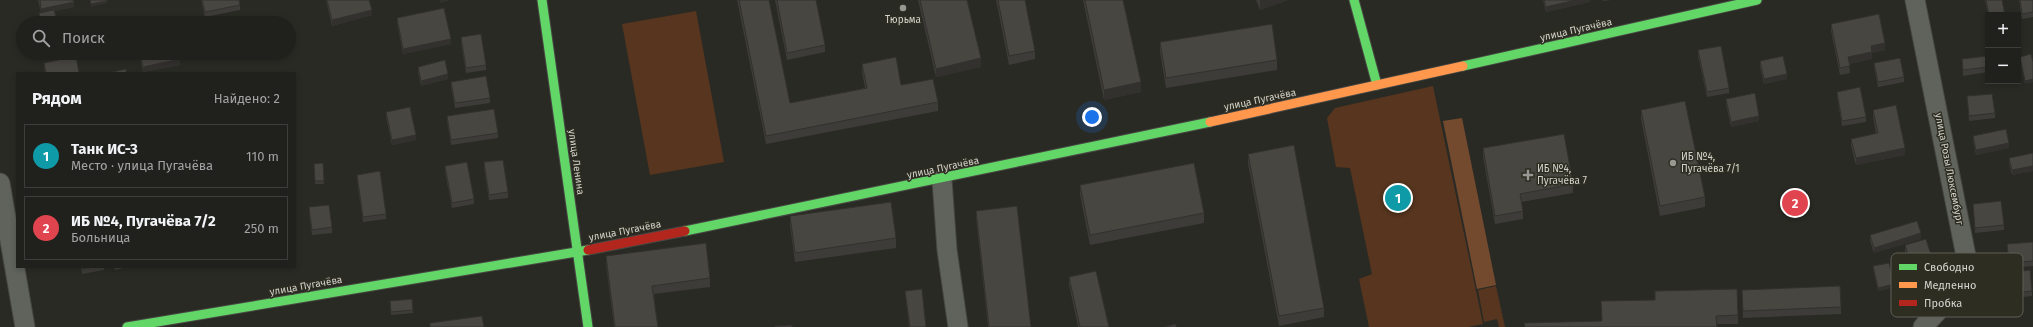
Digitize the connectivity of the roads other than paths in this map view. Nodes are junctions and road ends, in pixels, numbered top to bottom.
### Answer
1 (542, 0) edge
2 (1354, 0) edge
3 (1757, 0) edge
4 (1915, 0) edge
5 (1376, 85) junction
6 (942, 180) junction
7 (0, 183) edge
8 (577, 251) junction
9 (1965, 253) edge
10 (1933, 317) edge
11 (25, 327) edge
12 (127, 327) edge
13 (588, 327) edge
14 (958, 327) edge
15 (1924, 327) edge

1 - 8 main road, улица Ленина
2 - 5 main road
3 - 5 main road, улица Пугачёва
4 - 9 street, улица Розы Люксембург
5 - 6 main road, улица Пугачёва
6 - 8 main road, улица Пугачёва
6 - 14 street
7 - 11 street
8 - 12 main road, улица Пугачёва
8 - 13 main road, улица Ленина
10 - 15 street, улица Розы Люксембург

